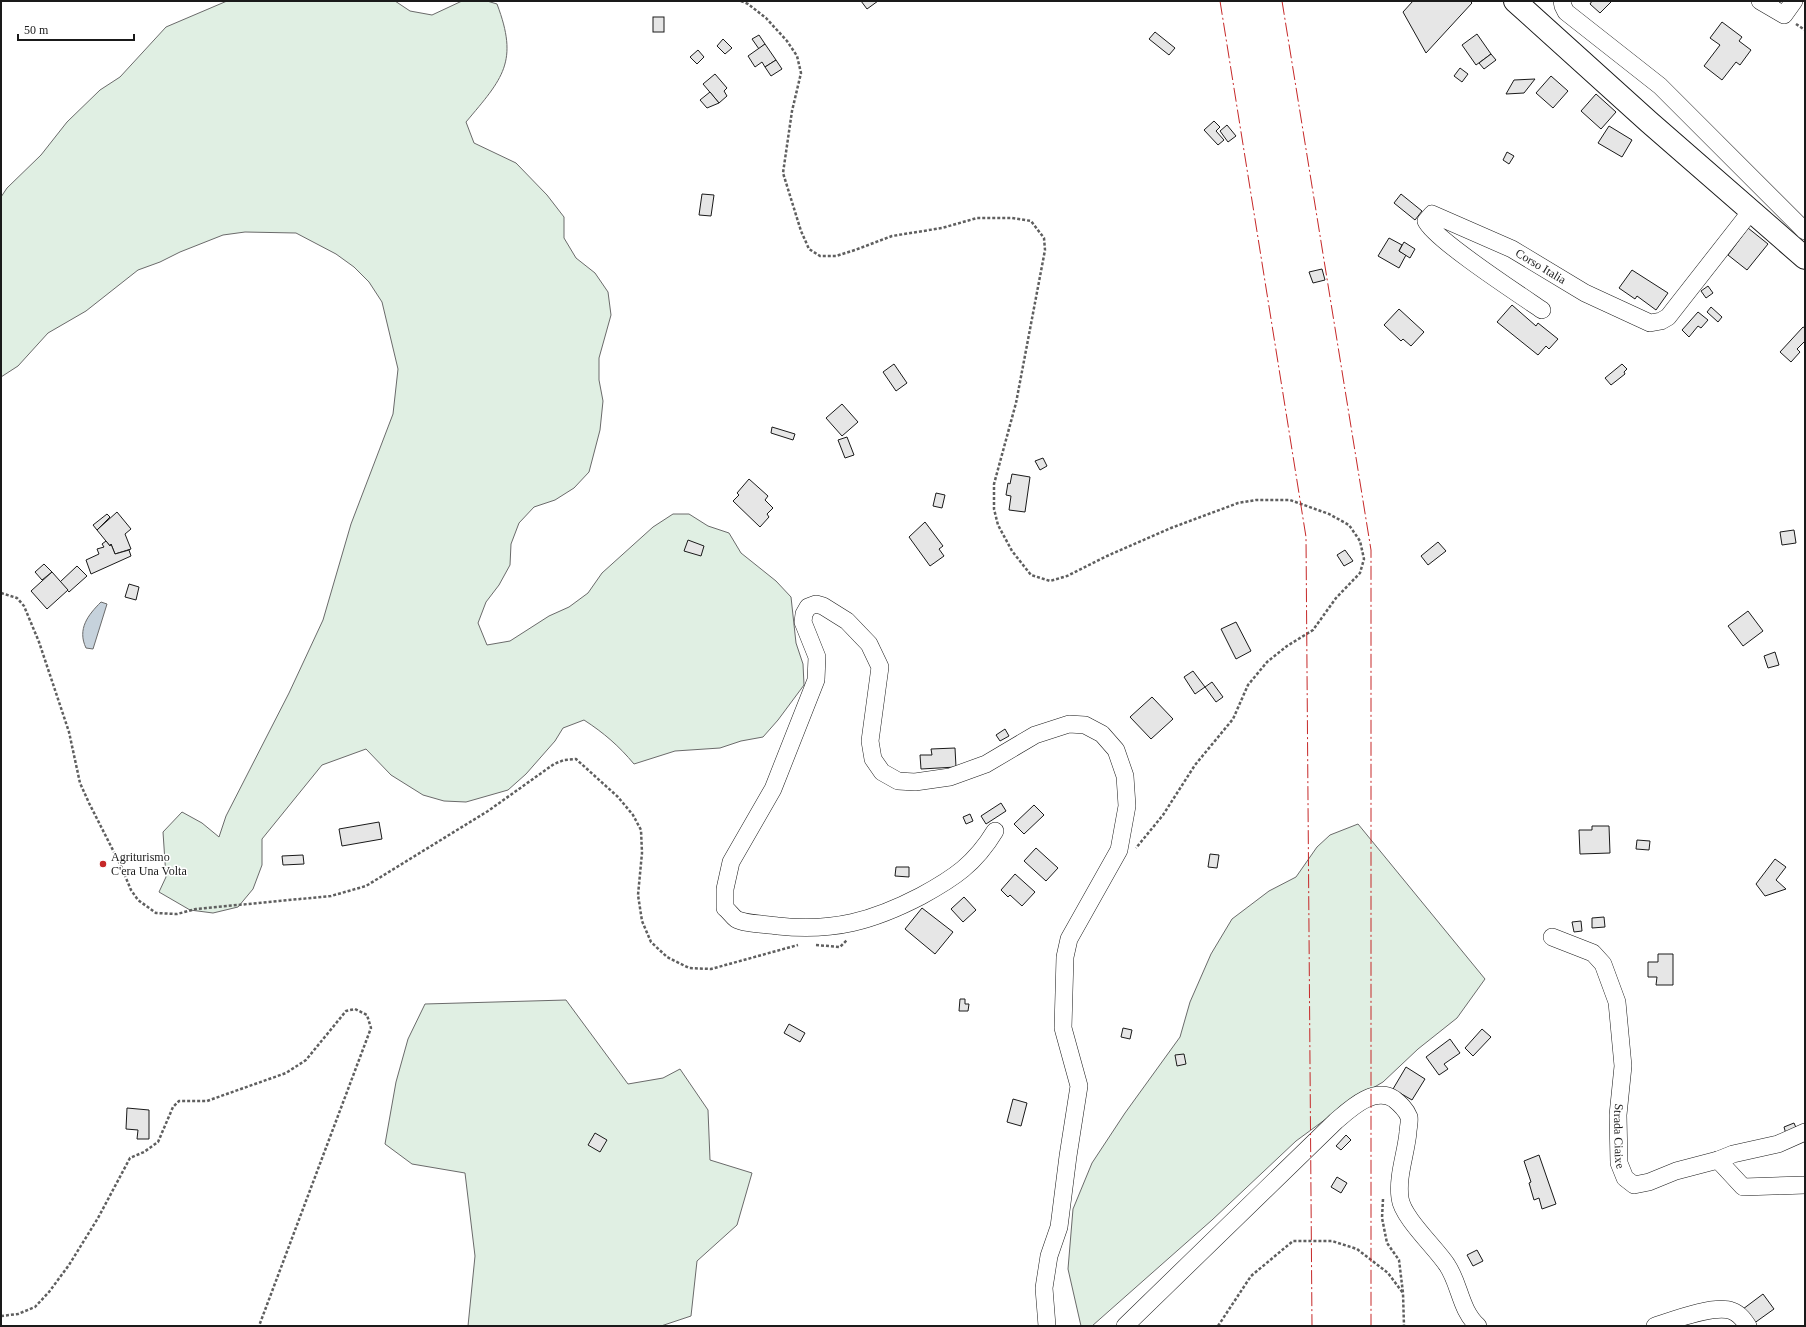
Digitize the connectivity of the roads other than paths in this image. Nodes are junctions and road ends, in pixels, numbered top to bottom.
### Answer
1 (1515, 1) edge
2 (1562, 1) edge
3 (1760, 1) edge
4 (1794, 1) edge
5 (1751, 211) junction
6 (1805, 231) edge
7 (1805, 258) edge
8 (1542, 310) dead end
9 (995, 831) dead end
10 (1552, 937) dead end
11 (1805, 1132) edge
12 (1718, 1160) junction
13 (1805, 1185) edge
14 (1047, 1326) edge
15 (1125, 1326) edge
16 (1478, 1326) edge
17 (1655, 1326) edge
18 (1748, 1326) edge

1 - 5 main road
2 - 6 street
3 - 4 street
5 - 7 main road
5 - 8 street, Corso Italia
9 - 14 street
10 - 12 street, Strada Ciaixe
11 - 12 street, Strada Ciaixe
12 - 13 street
15 - 16 street
17 - 18 street

